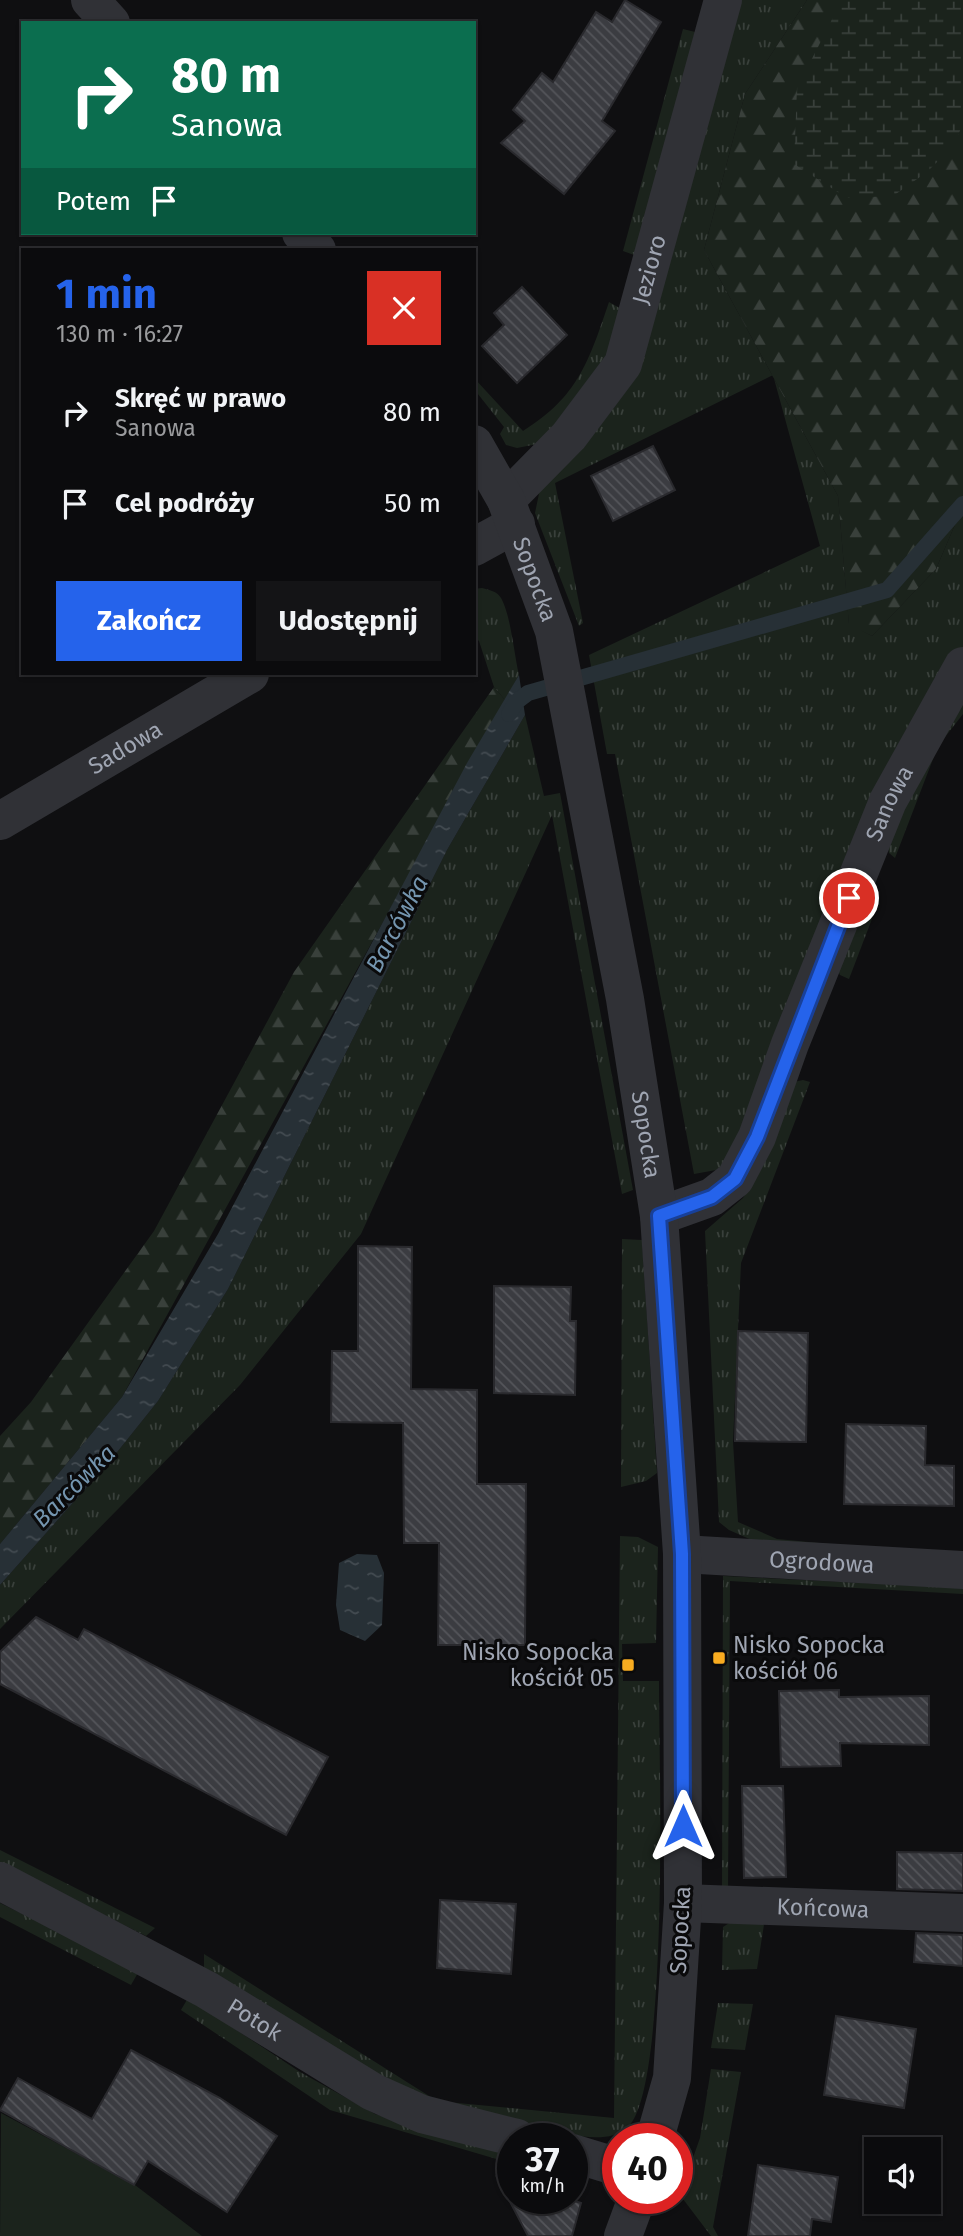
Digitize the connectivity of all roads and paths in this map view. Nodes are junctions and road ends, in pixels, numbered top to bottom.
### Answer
1 (90, 0) edge
2 (723, 0) edge
3 (109, 21) edge
4 (303, 235) edge
5 (315, 248) edge
6 (476, 448) edge
7 (511, 512) junction
8 (476, 545) edge
9 (963, 666) edge
10 (248, 675) edge
11 (0, 821) edge
12 (659, 1216) junction
13 (682, 1554) junction
14 (963, 1570) edge
15 (0, 1881) edge
16 (683, 1903) junction
17 (963, 1913) edge
18 (660, 2123) edge
19 (497, 2133) edge
20 (631, 2214) edge
21 (623, 2236) edge

1 - 3 street
2 - 7 street, Jezioro
4 - 5 street
6 - 7 street, Sopocka
7 - 8 street
7 - 12 street, Sopocka
9 - 12 street, Sanowa
10 - 11 street, Sadowa
12 - 13 street, Sopocka
13 - 14 street, Ogrodowa
13 - 16 street, Sopocka
15 - 19 street, Potok
16 - 17 street, Końcowa
16 - 18 street, Sopocka
20 - 21 street

